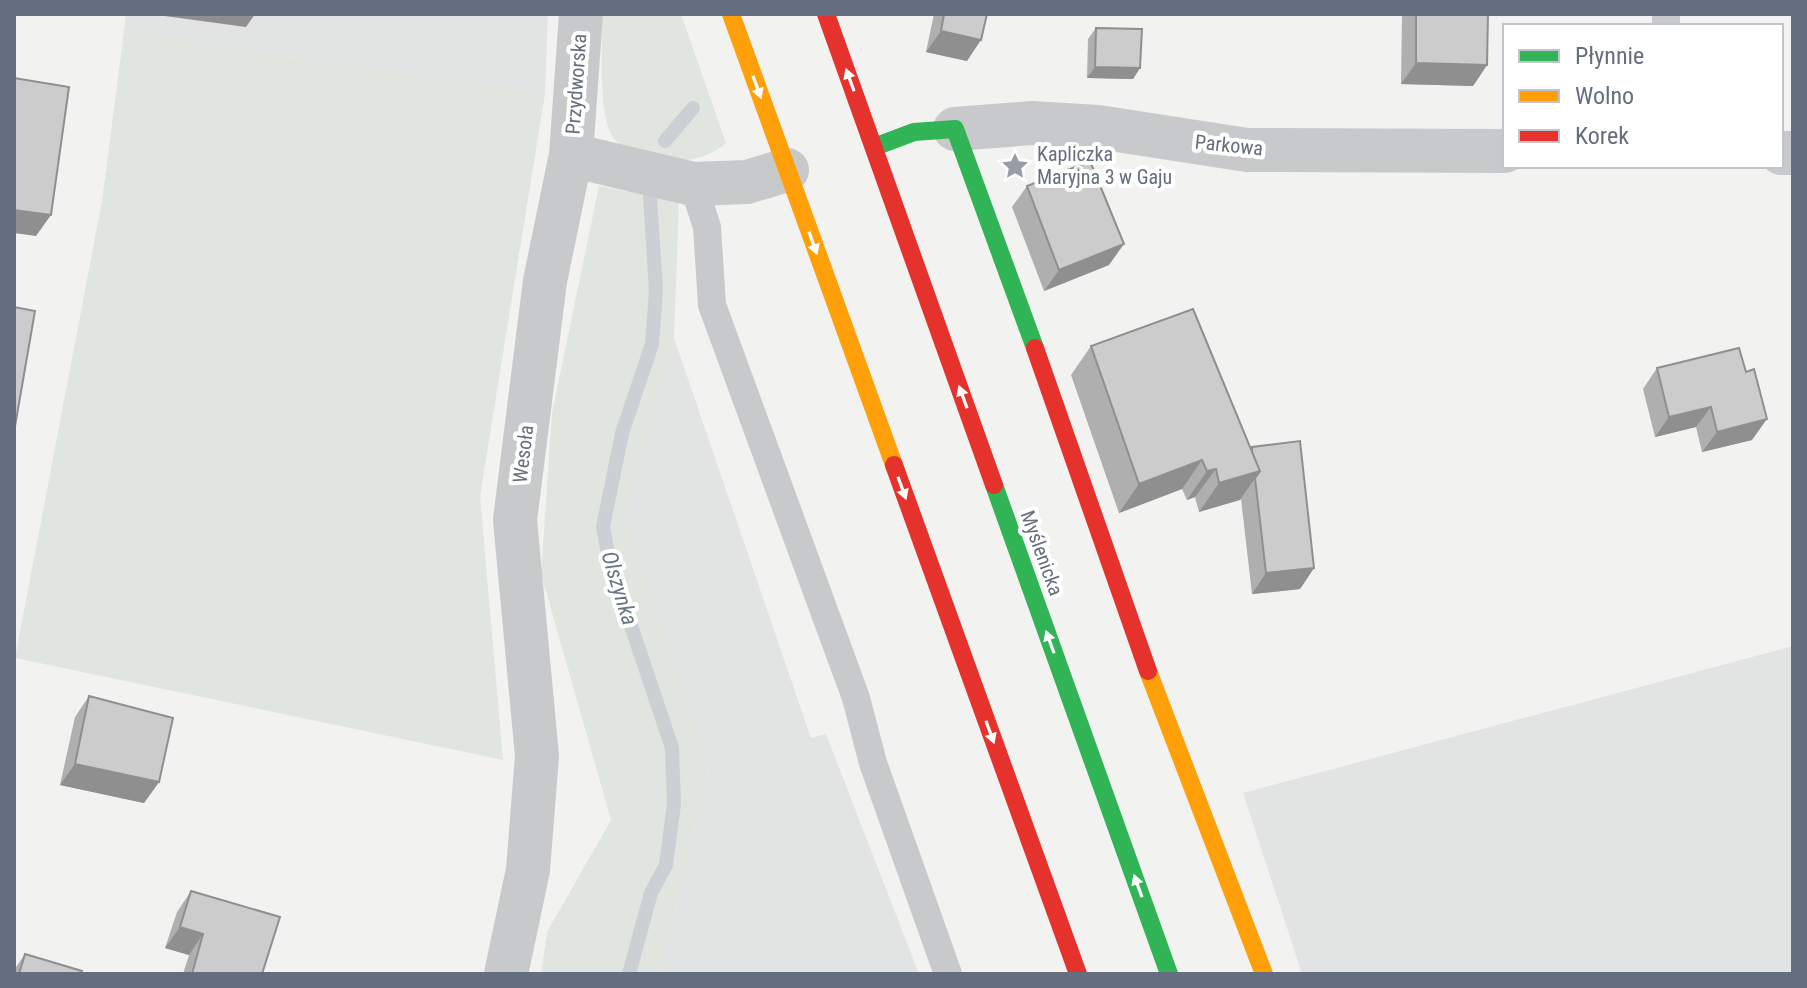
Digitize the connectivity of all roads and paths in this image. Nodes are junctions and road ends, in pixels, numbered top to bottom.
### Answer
1 (581, 14) edge
2 (731, 14) edge
3 (826, 14) edge
4 (955, 129) junction
5 (874, 147) junction
6 (1503, 151) edge
7 (571, 155) junction
8 (787, 170) junction
9 (693, 184) junction
10 (506, 974) edge
11 (948, 974) edge
12 (1078, 974) edge
13 (1169, 974) edge
14 (1264, 974) edge

1 - 7 street, Przydworska
2 -> 8 main road
5 -> 3 main road, Myślenicka
4 - 5 main road
4 - 6 street, Parkowa
4 - 14 main road
13 -> 5 main road, Myślenicka
7 - 9 street
7 - 10 street, Wesoła
8 - 9 street
8 -> 12 main road
9 - 11 lane

